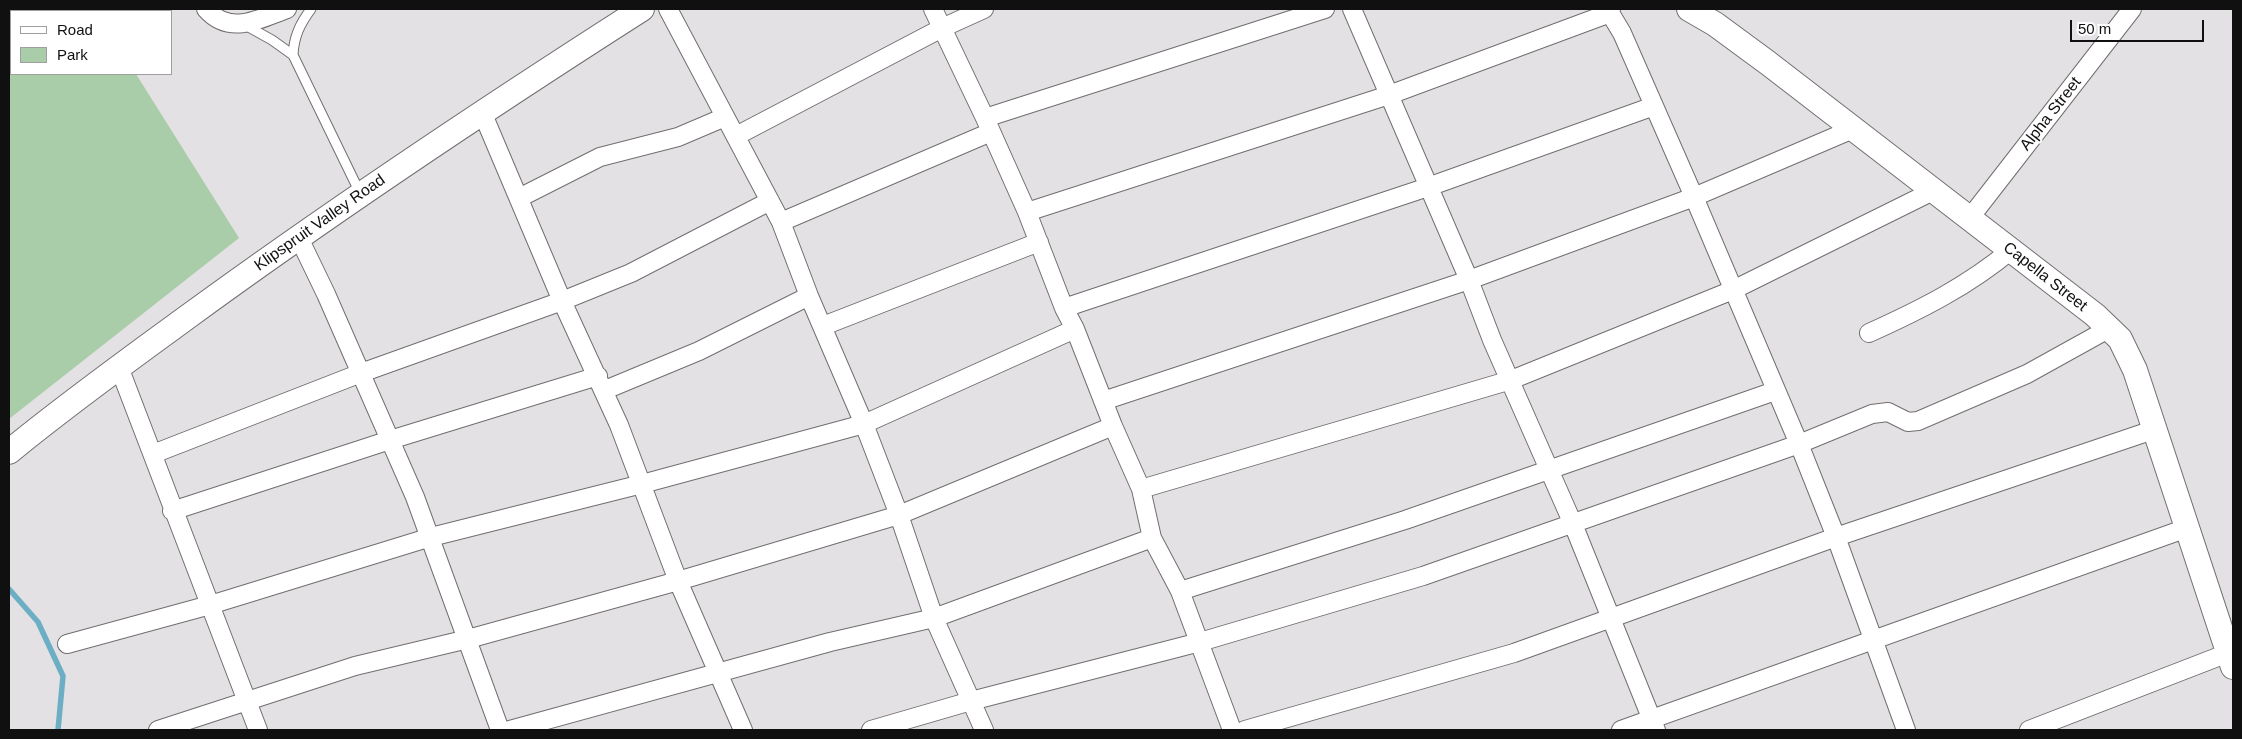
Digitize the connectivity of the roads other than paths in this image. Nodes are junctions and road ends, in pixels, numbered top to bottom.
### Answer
1 (206, 9) edge
2 (287, 9) edge
3 (311, 9) edge
4 (642, 9) edge
5 (668, 9) edge
6 (933, 9) edge
7 (984, 9) edge
8 (1325, 9) edge
9 (1352, 9) edge
10 (1689, 9) edge
11 (2132, 9) edge
12 (1610, 11) edge
13 (242, 24) junction
14 (942, 28) junction
15 (293, 55) junction
16 (1389, 96) junction
17 (1654, 106) junction
18 (482, 112) junction
19 (725, 117) junction
20 (988, 125) junction
21 (1854, 129) junction
22 (736, 136) junction
23 (1428, 187) junction
24 (1933, 190) junction
25 (361, 195) junction
26 (1694, 197) junction
27 (519, 198) junction
28 (770, 200) junction
29 (1027, 212) junction
30 (1969, 219) junction
31 (780, 222) junction
32 (299, 238) junction
33 (1039, 242) junction
34 (2011, 250) junction
35 (1469, 280) junction
36 (1734, 290) junction
37 (809, 296) junction
38 (562, 301) junction
39 (1064, 308) junction
40 (823, 326) junction
41 (2110, 328) junction
42 (1075, 329) junction
43 (1869, 332) dead end
44 (119, 367) junction
45 (361, 373) junction
46 (1511, 380) junction
47 (601, 383) junction
48 (1775, 391) junction
49 (1103, 401) junction
50 (864, 424) junction
51 (1113, 426) junction
52 (2156, 429) junction
53 (390, 440) junction
54 (1799, 444) junction
55 (9, 452) edge
56 (153, 454) junction
57 (1550, 470) junction
58 (642, 484) junction
59 (1141, 489) junction
60 (172, 511) junction
61 (899, 514) junction
62 (1573, 524) junction
63 (2187, 528) junction
64 (431, 537) junction
65 (1836, 537) junction
66 (1152, 538) junction
67 (678, 581) junction
68 (1180, 591) junction
69 (210, 605) junction
70 (934, 618) junction
71 (1611, 620) junction
72 (468, 639) junction
73 (1874, 641) junction
74 (1200, 642) junction
75 (67, 644) dead end
76 (2231, 660) edge
77 (717, 674) junction
78 (971, 701) junction
79 (246, 702) junction
80 (1654, 725) edge
81 (158, 730) edge
82 (258, 730) edge
83 (500, 730) edge
84 (510, 730) edge
85 (744, 730) edge
86 (872, 730) edge
87 (984, 730) edge
88 (1232, 730) edge
89 (1245, 730) edge
90 (1621, 730) edge
91 (1906, 730) edge
92 (2029, 730) edge

1 - 13 street
2 - 13 street
3 - 15 lane
4 - 18 street, Klipspruit Valley Road
5 - 19 street
6 - 14 street
7 - 14 street
8 - 20 street
9 - 16 street
10 - 21 street, Capella Street
11 - 30 street, Alpha Street
12 - 16 street
12 - 17 street
13 - 15 lane
14 - 20 street
14 - 22 street
15 - 25 lane
16 - 23 street
16 - 29 street
17 - 23 street
17 - 26 street
18 - 25 street, Klipspruit Valley Road
18 - 27 street
19 - 22 street
19 - 27 street
20 - 29 street
20 - 31 street
21 - 24 street, Capella Street
21 - 26 street
22 - 28 street
23 - 35 street
23 - 39 street
24 - 30 street, Capella Street
24 - 36 street
25 - 32 street, Klipspruit Valley Road
26 - 35 street
26 - 36 street
27 - 38 street
28 - 31 street
28 - 38 street
29 - 33 street
30 - 34 street, Capella Street
31 - 37 street
32 - 44 street, Klipspruit Valley Road
32 - 45 street
33 - 39 street
33 - 40 street
34 - 41 street, Capella Street
34 - 43 street
35 - 46 street
35 - 49 street
36 - 46 street
36 - 48 street
37 - 40 street
37 - 47 street
38 - 45 street
38 - 47 street
39 - 42 street
40 - 50 street
41 - 52 street, Capella Street
41 - 54 street
42 - 49 street
42 - 50 street
44 - 55 street, Klipspruit Valley Road
44 - 56 street
45 - 53 street
45 - 56 street
46 - 57 street
46 - 59 street
47 - 53 street
47 - 58 street
48 - 54 street
48 - 57 street
49 - 51 street
50 - 58 street
50 - 61 street
51 - 59 street
51 - 61 street
52 - 63 street, Capella Street
52 - 65 street
53 - 60 street
53 - 64 street
54 - 62 street
54 - 65 street
56 - 60 street
57 - 62 street
57 - 68 street
58 - 64 street
58 - 67 street
59 - 66 street
60 - 69 street
61 - 67 street
61 - 70 street
62 - 71 street
62 - 74 street
63 - 73 street
63 - 76 street, Capella Street
64 - 69 street
64 - 72 street
65 - 71 street
65 - 73 street
66 - 68 street
66 - 70 street
67 - 72 street
67 - 77 street
68 - 74 street
69 - 75 street
69 - 79 street
70 - 77 street
70 - 78 street
71 - 80 street
71 - 89 street
72 - 79 street
72 - 83 street
73 - 80 street
73 - 91 street
74 - 78 street
74 - 88 street
76 - 92 street
77 - 84 street
77 - 85 street
78 - 86 street
78 - 87 street
79 - 81 street
79 - 82 street
80 - 90 street

